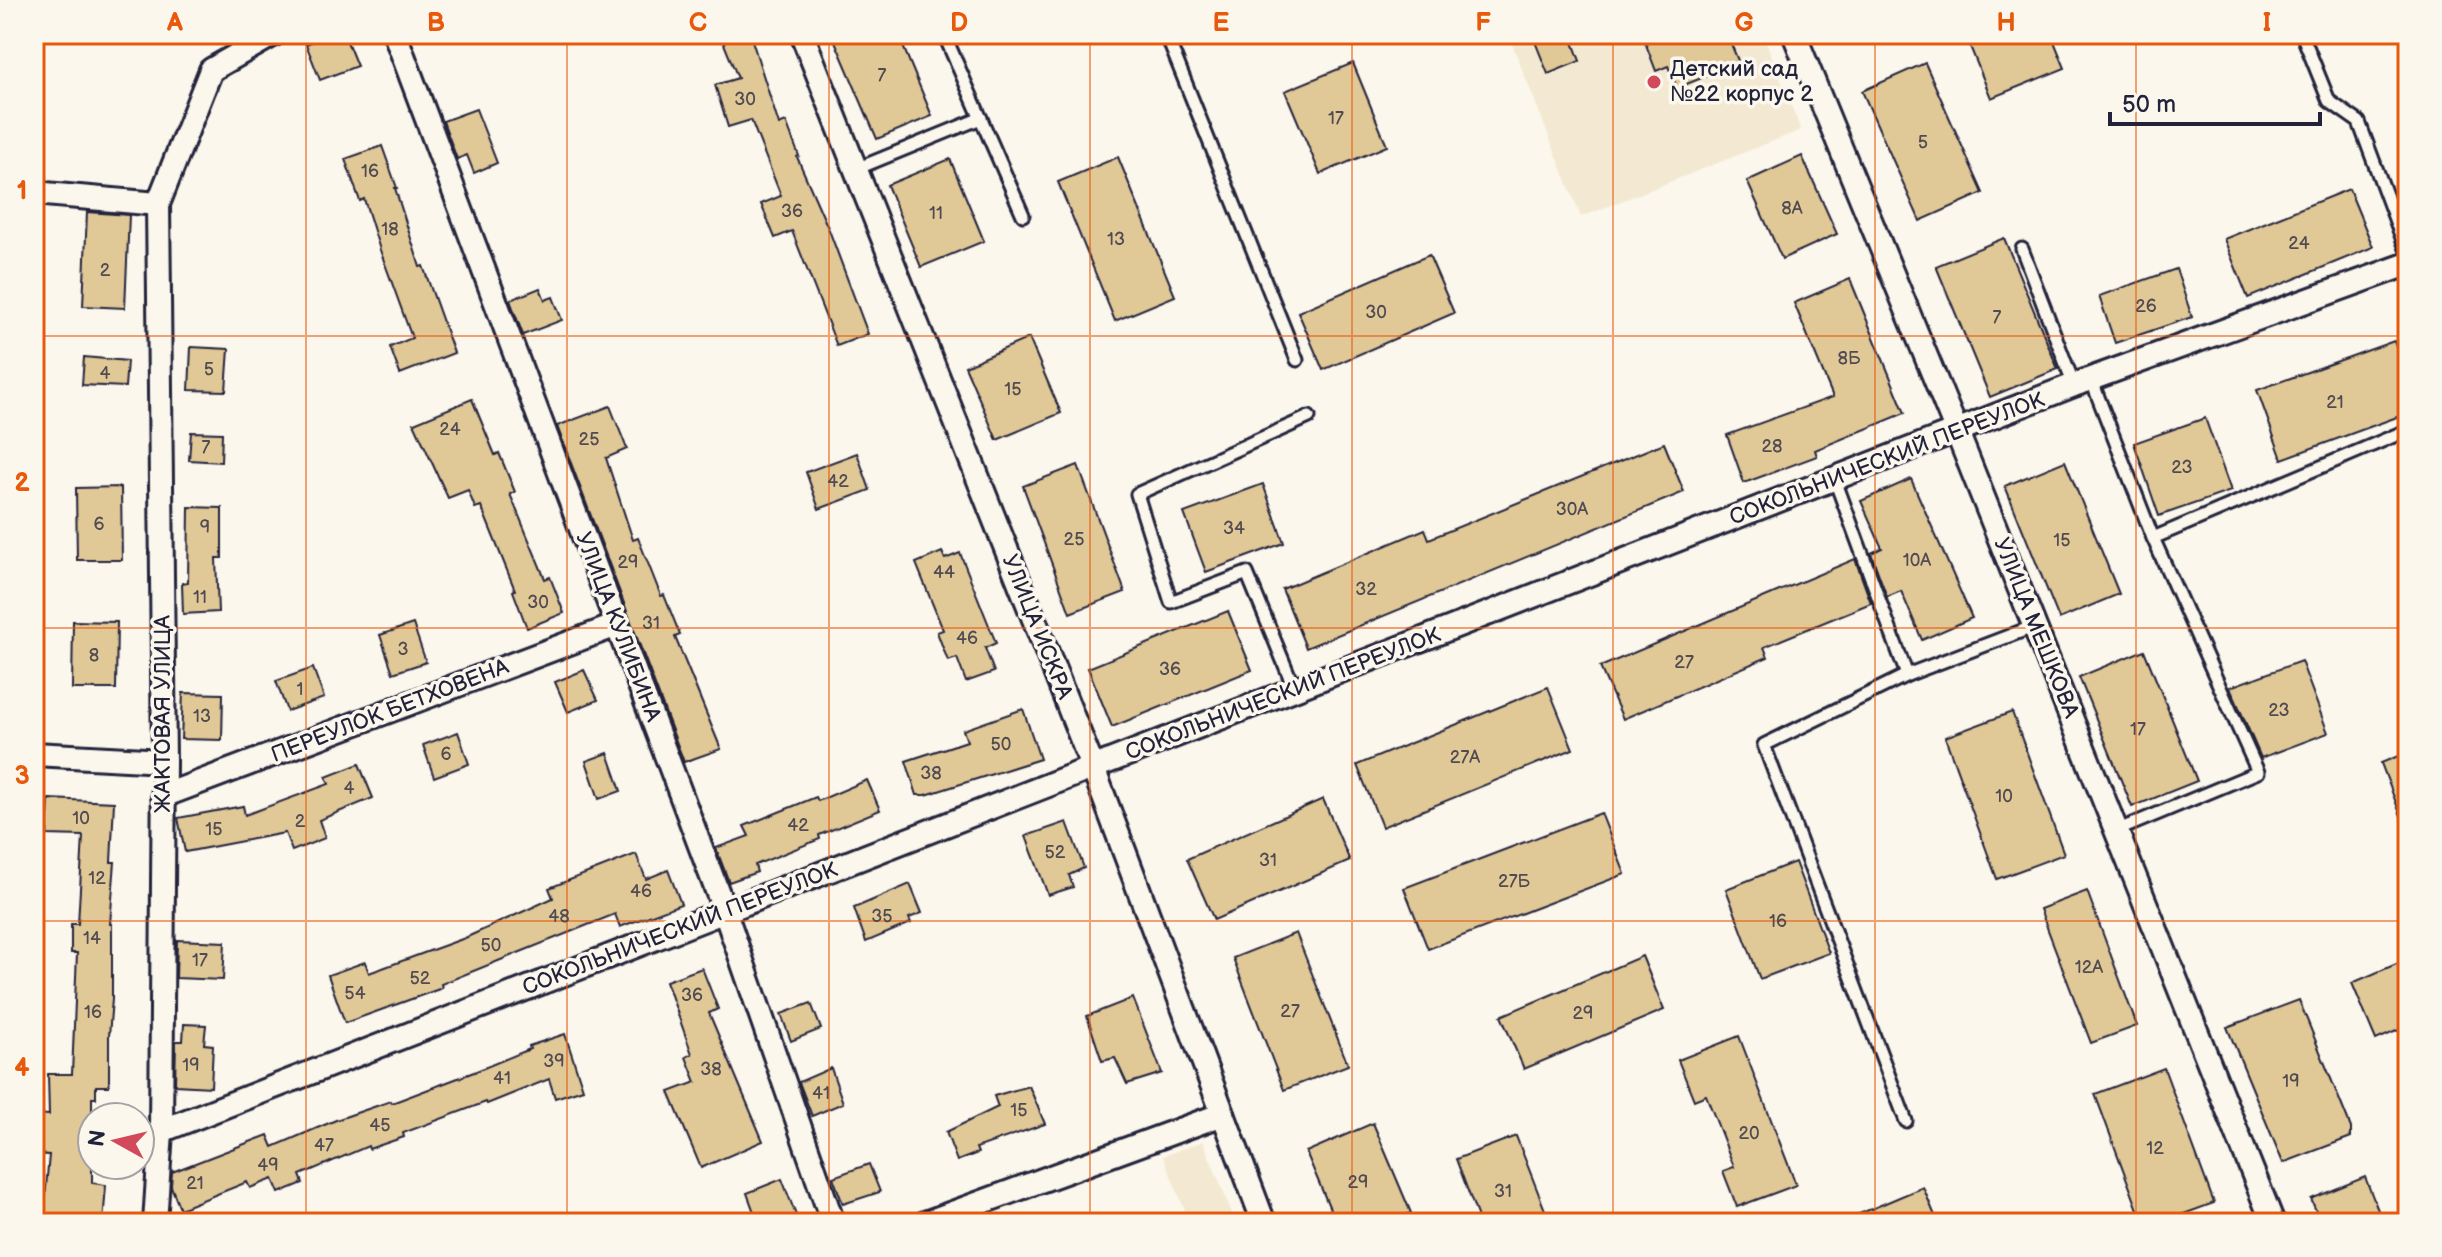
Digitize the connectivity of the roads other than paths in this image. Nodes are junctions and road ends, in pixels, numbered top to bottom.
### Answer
1 (274, 34) edge
2 (395, 34) edge
3 (802, 34) edge
4 (944, 34) edge
5 (1166, 34) edge
6 (1794, 34) edge
7 (2302, 34) edge
8 (981, 118) junction
9 (856, 169) junction
10 (34, 193) edge
11 (158, 204) junction
12 (1023, 215) dead end
13 (2022, 249) dead end
14 (2408, 254) edge
15 (2408, 264) edge
16 (1297, 360) dead end
17 (2083, 382) junction
18 (1309, 417) dead end
19 (2408, 430) edge
20 (1957, 432) junction
21 (1835, 480) junction
22 (2153, 538) junction
23 (617, 625) junction
24 (2035, 626) junction
25 (1907, 675) junction
26 (1295, 690) junction
27 (34, 754) edge
28 (164, 761) junction
29 (1093, 768) junction
30 (163, 796) junction
31 (2116, 831) junction
32 (725, 912) junction
33 (1223, 1114) junction
34 (1906, 1121) dead end
35 (161, 1131) junction
36 (948, 1219) edge
37 (155, 1223) edge
38 (833, 1223) edge
39 (925, 1223) edge
40 (1264, 1223) edge
41 (2273, 1223) edge

1 - 11 street
2 - 23 street, УЛИЦА КУЛИБИНА
3 - 9 street, УЛИЦА ИСКРА
4 - 8 lane
5 - 16 lane
6 - 20 street, УЛИЦА МЕШКОВА
7 - 14 lane
8 - 9 lane
8 - 12 lane
9 - 29 street, УЛИЦА ИСКРА
10 - 11 street
11 - 28 street, ЖАКТОВАЯ УЛИЦА
13 - 17 lane
15 - 17 street, СОКОЛЬНИЧЕСКИЙ ПЕРЕУЛОК
17 - 20 street, СОКОЛЬНИЧЕСКИЙ ПЕРЕУЛОК
17 - 22 lane
18 - 26 lane
19 - 22 lane
20 - 21 street, СОКОЛЬНИЧЕСКИЙ ПЕРЕУЛОК
20 - 24 street, УЛИЦА МЕШКОВА
21 - 25 lane
21 - 26 street, СОКОЛЬНИЧЕСКИЙ ПЕРЕУЛОК
22 - 31 lane
23 - 30 street, ПЕРЕУЛОК БЕТХОВЕНА
23 - 32 street, УЛИЦА КУЛИБИНА
24 - 25 lane
24 - 31 street, УЛИЦА МЕШКОВА
25 - 34 lane
26 - 29 street, СОКОЛЬНИЧЕСКИЙ ПЕРЕУЛОК
27 - 28 street
28 - 30 street, ЖАКТОВАЯ УЛИЦА
29 - 32 street, СОКОЛЬНИЧЕСКИЙ ПЕРЕУЛОК
29 - 33 street, УЛИЦА ИСКРА
30 - 35 street, ЖАКТОВАЯ УЛИЦА
31 - 41 street, УЛИЦА МЕШКОВА
32 - 35 street, СОКОЛЬНИЧЕСКИЙ ПЕРЕУЛОК
32 - 38 street, УЛИЦА КУЛИБИНА
33 - 36 street
33 - 40 street, УЛИЦА ИСКРА
35 - 37 street, ЖАКТОВАЯ УЛИЦА
36 - 39 street

